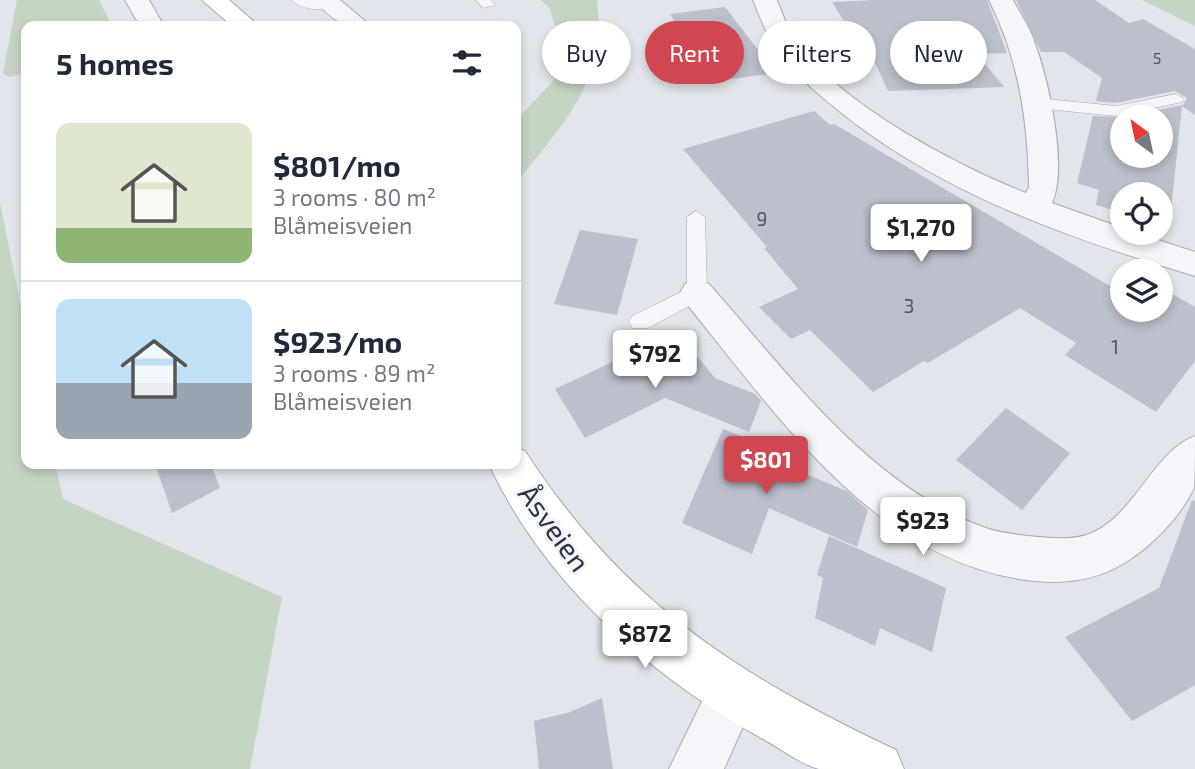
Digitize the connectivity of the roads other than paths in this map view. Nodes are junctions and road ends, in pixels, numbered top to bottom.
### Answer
1 (137, 0) edge
2 (214, 0) edge
3 (298, 0) edge
4 (765, 0) edge
5 (1001, 0) edge
6 (330, 2) edge
7 (149, 21) edge
8 (241, 21) edge
9 (353, 21) edge
10 (1176, 99) dead end
11 (1036, 103) junction
12 (1034, 208) junction
13 (696, 217) dead end
14 (1195, 264) edge
15 (698, 293) junction
16 (640, 322) dead end
17 (1195, 454) edge
18 (513, 469) edge
19 (733, 693) junction
20 (695, 769) edge
21 (877, 769) edge

1 - 7 street
2 - 8 street
3 - 6 lane
4 - 12 street
5 - 11 street
6 - 9 street
10 - 11 lane
11 - 12 street
12 - 14 street
13 - 15 lane
15 - 16 lane
15 - 17 street
18 - 19 street, Åsveien
19 - 20 street
19 - 21 street, Åsveien

